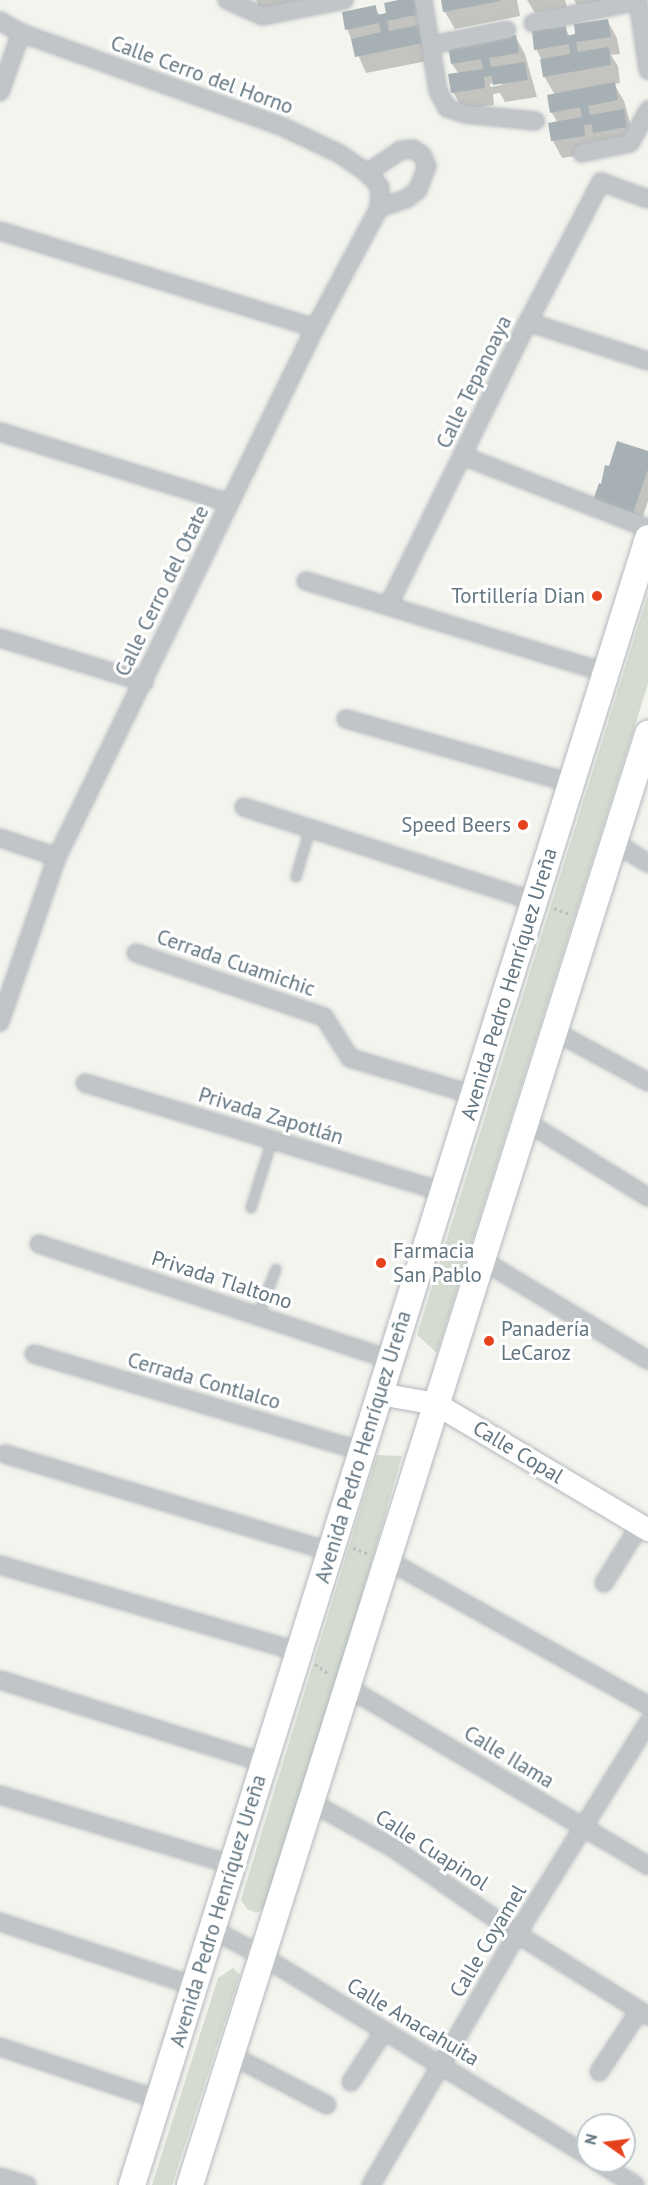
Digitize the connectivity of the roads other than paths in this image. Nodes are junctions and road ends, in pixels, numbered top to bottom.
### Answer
1 (227, 0) edge
2 (344, 0) edge
3 (423, 0) edge
4 (638, 1) edge
5 (0, 21) edge
6 (533, 23) dead end
7 (507, 30) dead end
8 (21, 33) junction
9 (432, 45) junction
10 (647, 62) edge
11 (0, 92) edge
12 (648, 110) edge
13 (536, 121) dead end
14 (582, 153) dead end
15 (367, 173) junction
16 (380, 187) joint
17 (648, 199) edge
18 (379, 207) junction
19 (0, 231) edge
20 (528, 322) junction
21 (315, 328) junction
22 (648, 362) edge
23 (0, 432) edge
24 (463, 456) junction
25 (229, 503) junction
26 (648, 528) edge
27 (648, 538) edge
28 (306, 580) dead end
29 (389, 604) junction
30 (0, 638) edge
31 (606, 673) junction
32 (144, 682) junction
33 (346, 719) dead end
34 (648, 734) edge
35 (571, 783) junction
36 (244, 807) dead end
37 (310, 829) junction
38 (0, 838) edge
39 (614, 842) junction
40 (57, 857) junction
41 (648, 863) edge
42 (296, 876) dead end
43 (534, 901) junction
44 (136, 952) dead end
45 (0, 1022) edge
46 (554, 1031) junction
47 (648, 1082) edge
48 (85, 1083) dead end
49 (474, 1095) junction
50 (525, 1121) junction
51 (272, 1140) junction
52 (443, 1192) junction
53 (648, 1197) edge
54 (251, 1208) dead end
55 (39, 1244) dead end
56 (482, 1260) junction
57 (276, 1269) dead end
58 (258, 1316) junction
59 (34, 1354) dead end
60 (391, 1360) junction
61 (648, 1360) edge
62 (380, 1394) junction
63 (436, 1404) junction
64 (362, 1451) junction
65 (5, 1454) dead end
66 (644, 1528) edge
67 (332, 1547) junction
68 (387, 1560) junction
69 (0, 1564) edge
70 (604, 1583) dead end
71 (299, 1652) junction
72 (0, 1680) edge
73 (347, 1687) junction
74 (648, 1705) edge
75 (648, 1723) edge
76 (265, 1763) junction
77 (0, 1795) edge
78 (311, 1802) junction
79 (585, 1828) junction
80 (232, 1865) junction
81 (648, 1866) edge
82 (0, 1922) edge
83 (212, 1929) junction
84 (518, 1934) junction
85 (262, 1956) junction
86 (195, 1986) junction
87 (643, 2014) edge
88 (384, 2031) junction
89 (0, 2047) edge
90 (231, 2055) junction
91 (440, 2064) junction
92 (599, 2072) dead end
93 (351, 2082) dead end
94 (159, 2100) junction
95 (327, 2105) dead end
96 (576, 2149) edge
97 (616, 2173) edge
98 (0, 2177) edge
99 (27, 2185) edge
100 (132, 2185) edge
101 (190, 2185) edge
102 (371, 2185) edge
103 (635, 2185) edge

1 - 2 street
3 - 9 street
4 - 6 street
4 - 10 street
5 - 8 street, Calle Cerro del Horno
7 - 9 street
8 - 11 street
8 - 15 street, Calle Cerro del Horno
9 - 13 street
12 - 14 street
15 - 16 street, Calle Cerro del Horno
15 - 18 street
16 - 18 street, Calle Cerro del Otate
17 - 20 street, Calle Tepanoaya
18 - 21 street, Calle Cerro del Otate
19 - 21 street
20 - 22 street
20 - 24 street, Calle Tepanoaya
21 - 25 street, Calle Cerro del Otate
23 - 25 street
24 - 26 street
24 - 29 street, Calle Tepanoaya
25 - 32 street, Calle Cerro del Otate
27 - 31 main road, Avenida Pedro Henríquez Ureña
28 - 29 street
29 - 31 street
30 - 32 street
31 - 35 main road, Avenida Pedro Henríquez Ureña
32 - 40 street, Calle Cerro del Otate
33 - 35 street
34 - 39 main road
35 - 43 main road, Avenida Pedro Henríquez Ureña
36 - 37 street
37 - 42 lane
37 - 43 street
38 - 40 street
39 - 41 street
39 - 46 main road
40 - 45 street, Calle Cerro del Otate
43 - 49 main road, Avenida Pedro Henríquez Ureña
44 - 49 street, Cerrada Cuamichic
46 - 47 street
46 - 50 main road
48 - 51 street, Privada Zapotlán
49 - 52 main road, Avenida Pedro Henríquez Ureña
50 - 53 street
50 - 56 main road
51 - 52 street, Privada Zapotlán
51 - 54 lane
52 - 60 main road, Avenida Pedro Henríquez Ureña
55 - 58 street, Privada Tlaltono
56 - 61 street
56 - 63 main road
57 - 58 lane
58 - 60 street, Privada Tlaltono
59 - 64 street, Cerrada Contlalco
60 - 62 main road, Avenida Pedro Henríquez Ureña
62 - 63 street, Calle Copal
62 - 64 main road, Avenida Pedro Henríquez Ureña
63 - 66 street, Calle Copal
63 - 68 main road
64 - 67 main road, Avenida Pedro Henríquez Ureña
65 - 67 street
66 - 70 street
67 - 71 main road, Avenida Pedro Henríquez Ureña
68 - 73 main road
68 - 74 street
69 - 71 street
71 - 76 main road, Avenida Pedro Henríquez Ureña
72 - 76 street
73 - 78 main road
73 - 79 street, Calle Ilama
75 - 79 street, Calle Coyamel
76 - 80 main road, Avenida Pedro Henríquez Ureña
77 - 80 street
78 - 84 street, Calle Cuapinol
78 - 85 main road
79 - 81 street, Calle Ilama
79 - 84 street, Calle Coyamel
80 - 83 main road, Avenida Pedro Henríquez Ureña
82 - 86 street
83 - 85 street, Calle Anacahuita
83 - 86 main road, Avenida Pedro Henríquez Ureña
84 - 87 street, Calle Cuapinol
84 - 91 street, Calle Coyamel
85 - 88 street, Calle Anacahuita
85 - 90 main road
86 - 94 main road, Avenida Pedro Henríquez Ureña
87 - 92 street
88 - 91 street, Calle Anacahuita
88 - 93 street
89 - 94 street
90 - 95 street
90 - 101 main road
91 - 96 street, Calle Anacahuita
91 - 102 street, Calle Coyamel
94 - 100 main road, Avenida Pedro Henríquez Ureña
97 - 103 street
98 - 99 street

